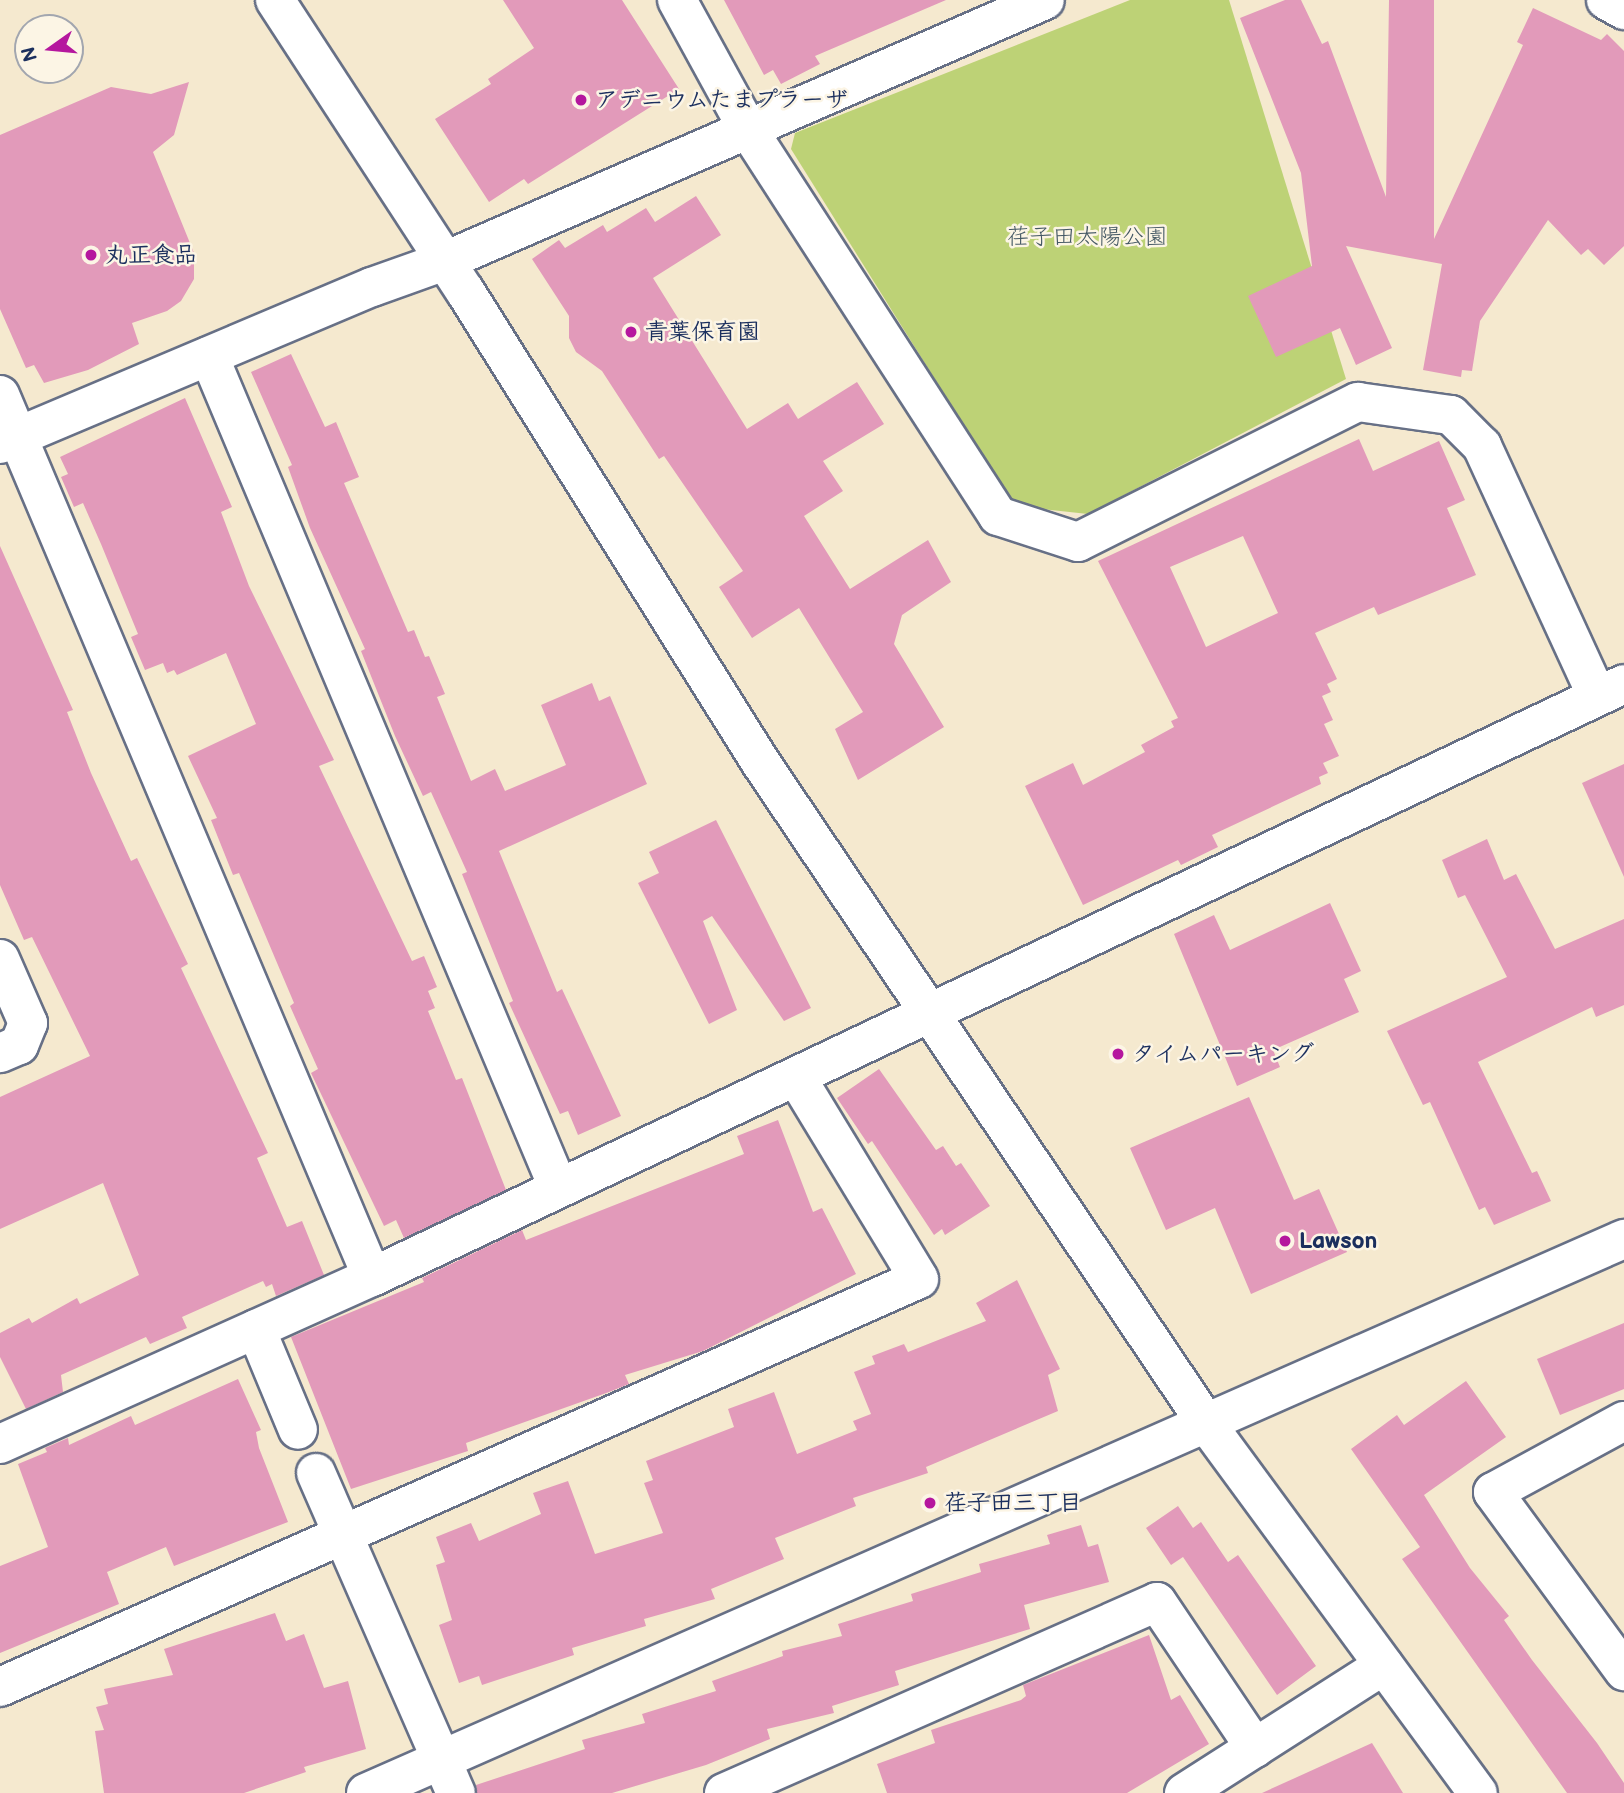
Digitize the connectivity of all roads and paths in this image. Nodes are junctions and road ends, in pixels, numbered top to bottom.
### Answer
1 (275, 0) edge
2 (677, 0) edge
3 (1045, 0) edge
4 (747, 128) junction
5 (445, 261) junction
6 (209, 356) junction
7 (0, 395) edge
8 (9, 440) edge
9 (1611, 690) edge
10 (0, 959) edge
11 (929, 1013) junction
12 (0, 1053) edge
13 (797, 1078) junction
14 (558, 1187) junction
15 (1624, 1239) edge
16 (372, 1277) junction
17 (256, 1329) junction
18 (1624, 1421) edge
19 (1206, 1423) junction
20 (298, 1430) dead end
21 (3, 1434) edge
22 (316, 1473) dead end
23 (344, 1537) junction
24 (1384, 1665) junction
25 (1624, 1671) edge
26 (0, 1687) edge
27 (1255, 1748) junction
28 (448, 1777) edge
29 (366, 1793) edge
30 (724, 1793) edge
31 (1184, 1793) edge
32 (1478, 1793) edge

1 - 5 street
2 - 4 street
3 - 4 street
4 - 5 street
4 - 9 street
5 - 6 street
5 - 11 street
6 - 8 street
6 - 14 street
7 - 8 street
8 - 16 street
9 - 11 street
10 - 12 street
11 - 13 street
11 - 19 street
13 - 14 street
13 - 23 street
14 - 16 street
15 - 19 street
16 - 17 street
17 - 20 street
17 - 21 street
18 - 25 street
19 - 24 street
19 - 28 street
22 - 23 street
23 - 26 street
23 - 28 street
24 - 27 street
24 - 32 street
27 - 30 street
27 - 31 street
28 - 29 street

